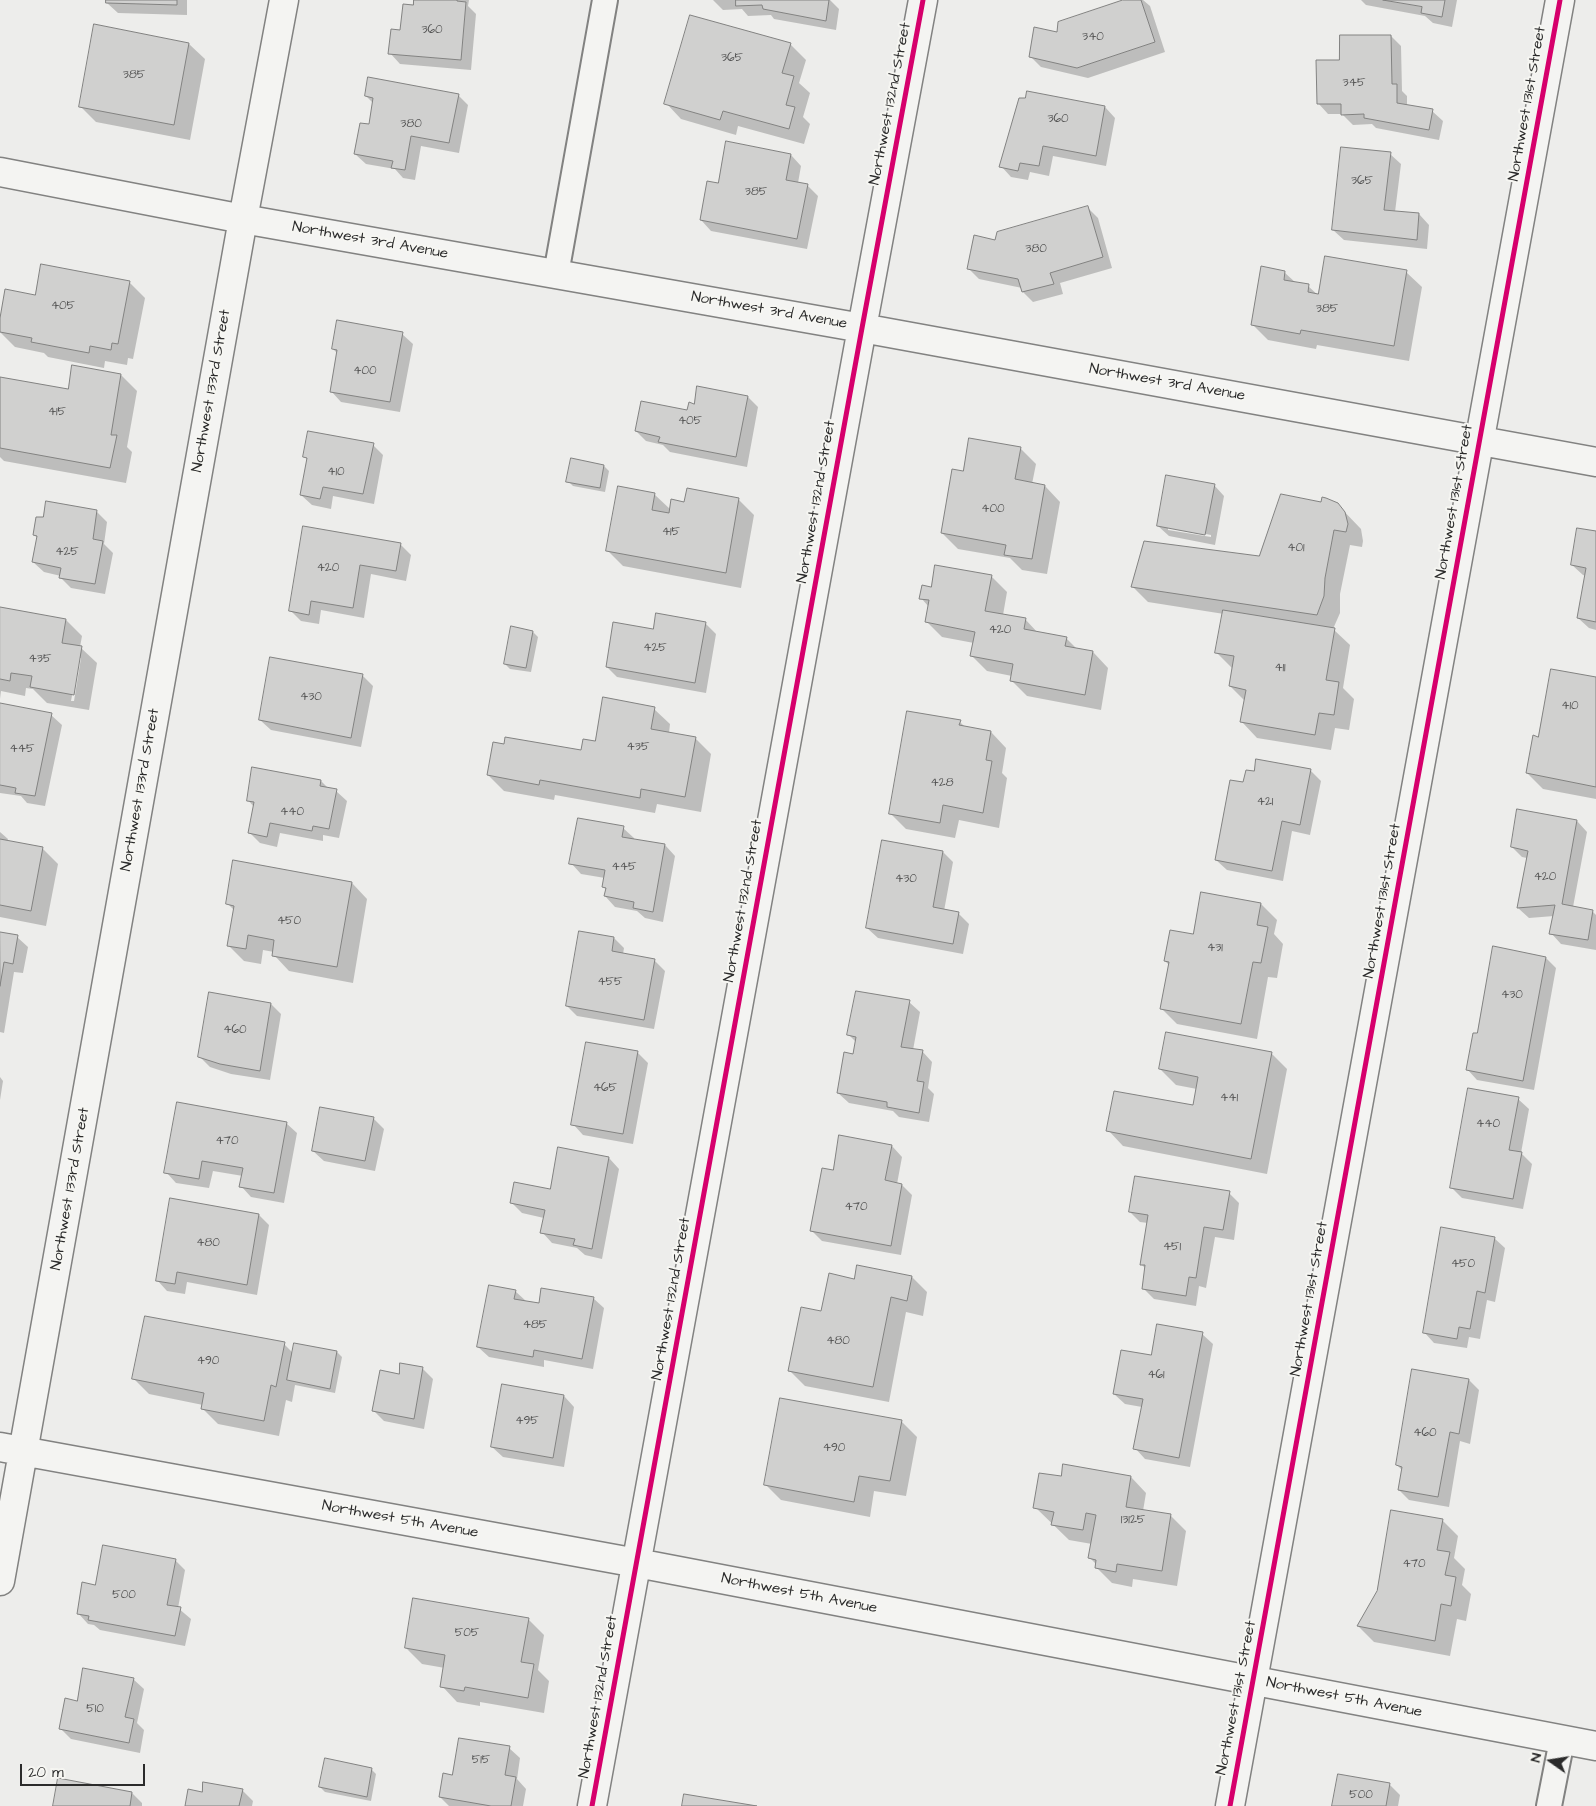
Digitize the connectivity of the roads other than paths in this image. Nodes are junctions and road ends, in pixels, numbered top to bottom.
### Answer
1 (284, 0) edge
2 (605, 0) edge
3 (923, 0) edge
4 (1560, 0) edge
5 (0, 172) edge
6 (243, 219) junction
7 (556, 274) junction
8 (862, 328) junction
9 (1479, 440) junction
10 (1596, 462) edge
11 (12, 1449) edge
12 (637, 1563) junction
13 (0, 1581) edge
14 (1253, 1681) junction
15 (1562, 1740) junction
16 (1596, 1746) edge
17 (592, 1806) edge
18 (1230, 1806) edge
19 (1549, 1806) edge

1 - 6 street, Northwest 133rd Street
2 - 7 lane
3 - 8 street, Northwest 132nd Street
4 - 9 street, Northwest 131st Street
5 - 6 street, Northwest 3rd Avenue
6 - 7 street, Northwest 3rd Avenue
6 - 11 street, Northwest 133rd Street
7 - 8 street, Northwest 3rd Avenue
8 - 9 street, Northwest 3rd Avenue
8 - 12 street, Northwest 132nd Street
9 - 10 street, Northwest 3rd Avenue
9 - 14 street, Northwest 131st Street
11 - 12 street, Northwest 5th Avenue
11 - 13 street, Northwest 133rd Street
12 - 14 street, Northwest 5th Avenue
12 - 17 street, Northwest 132nd Street
14 - 15 street, Northwest 5th Avenue
14 - 18 street, Northwest 131st Street
15 - 16 street, Northwest 5th Avenue
15 - 19 lane

